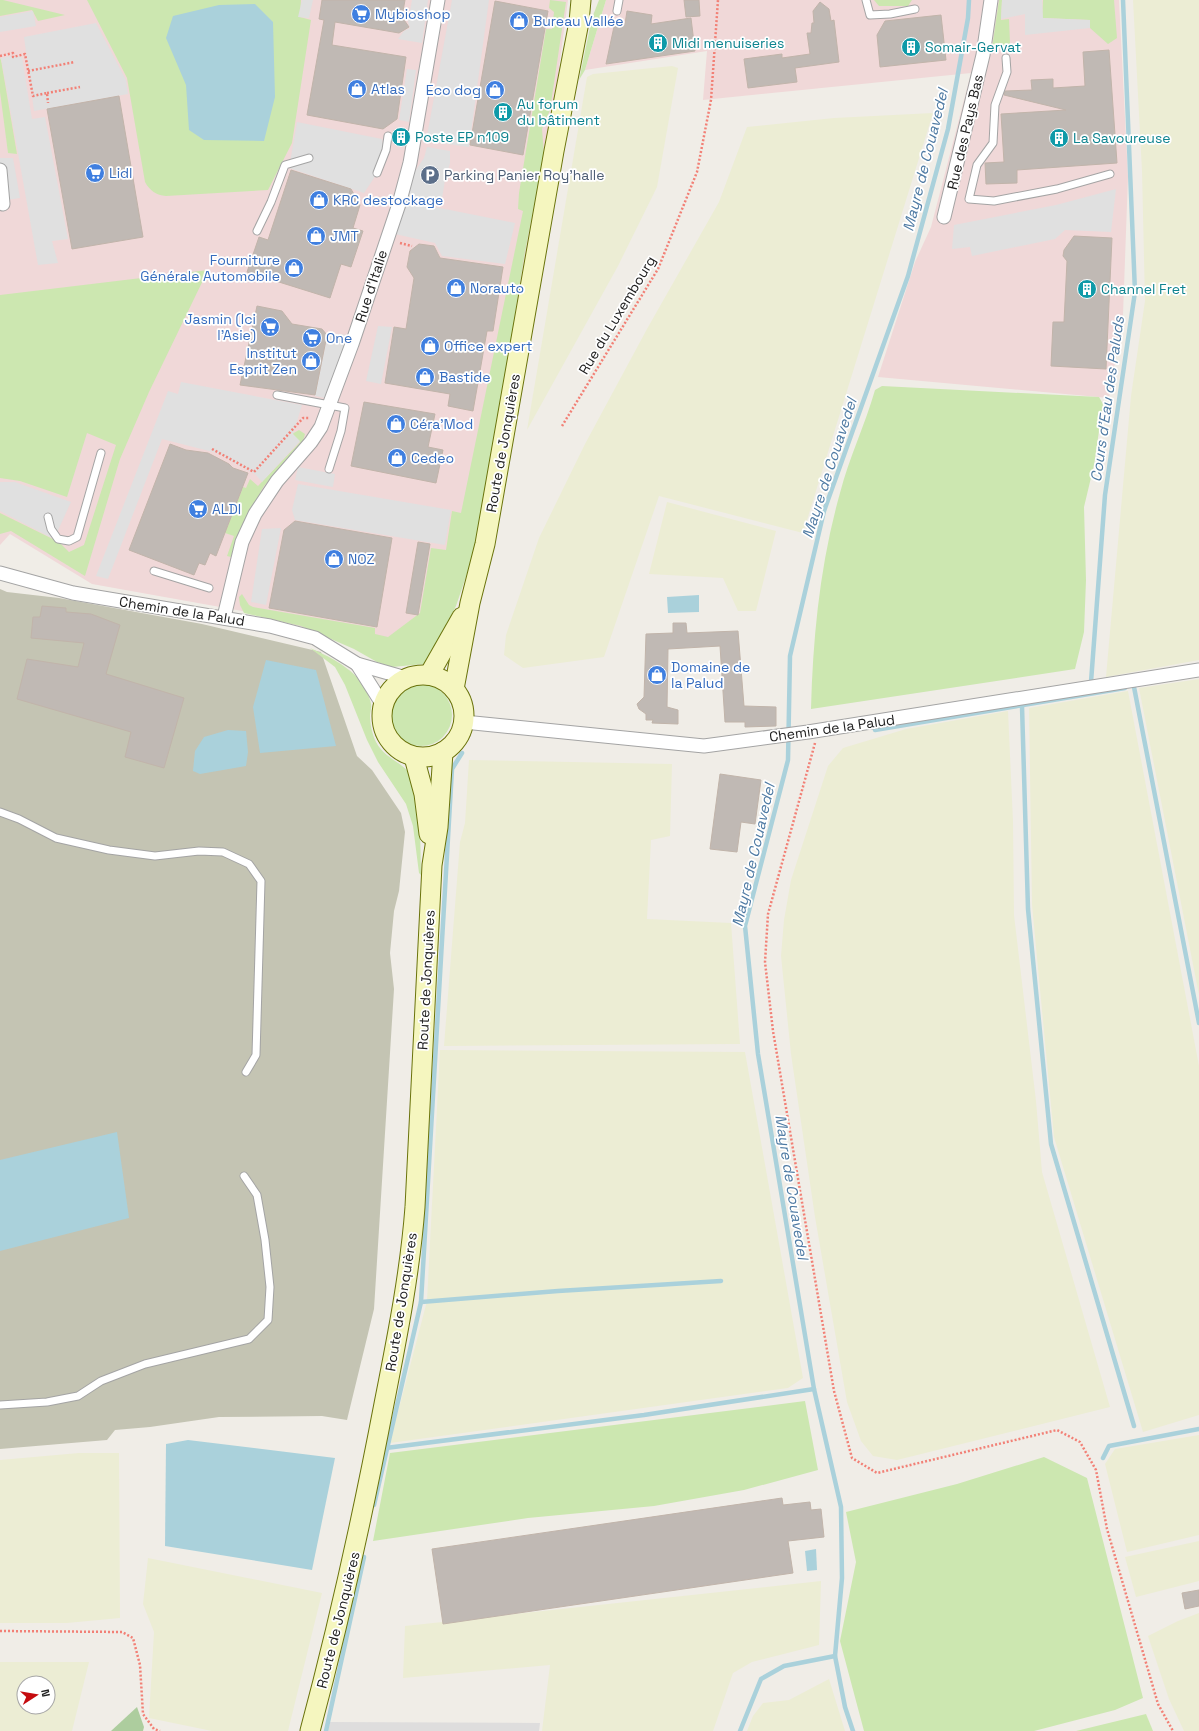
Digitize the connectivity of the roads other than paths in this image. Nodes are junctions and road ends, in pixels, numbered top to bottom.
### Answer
1 (438, 0) edge
2 (580, 0) edge
3 (588, 0) edge
4 (619, 0) edge
5 (866, 0) edge
6 (991, 0) edge
7 (915, 9) dead end
8 (617, 11) dead end
9 (579, 22) junction
10 (1006, 58) dead end
11 (388, 136) dead end
12 (309, 158) dead end
13 (0, 170) edge
14 (377, 173) dead end
15 (1110, 174) dead end
16 (3, 204) dead end
17 (944, 216) dead end
18 (256, 231) dead end
19 (277, 395) dead end
20 (326, 412) junction
21 (101, 453) dead end
22 (329, 469) dead end
23 (48, 517) dead end
24 (154, 571) dead end
25 (0, 573) edge
26 (210, 588) dead end
27 (470, 603) junction
28 (224, 617) junction
29 (357, 664) junction
30 (1199, 670) edge
31 (429, 675) junction
32 (406, 678) junction
33 (454, 689) junction
34 (383, 705) junction
35 (464, 722) junction
36 (443, 752) junction
37 (414, 757) junction
38 (0, 812) edge
39 (432, 865) junction
40 (246, 1072) dead end
41 (244, 1176) dead end
42 (0, 1405) edge
43 (310, 1731) edge

1 - 20 street, Rue d'Italie
2 - 9 main road, Route de Jonquières
3 - 9 main road, Route de Jonquières
4 - 8 lane
5 - 7 lane
6 - 17 street, Rue des Pays Bas
9 - 27 main road, Route de Jonquières
10 - 15 lane
11 - 14 lane
12 - 18 lane
13 - 16 street
19 - 20 lane
20 - 22 lane
20 - 28 street, Rue d'Italie
21 - 23 lane
24 - 26 lane
25 - 28 street, Chemin de la Palud
27 - 31 main road, Route de Jonquières
27 - 33 main road, Route de Jonquières
28 - 29 street, Chemin de la Palud
29 - 32 street, Chemin de la Palud
29 - 34 street, Chemin de la Palud
30 - 35 street, Chemin de la Palud
31 - 32 main road
31 - 33 main road
32 - 34 main road
33 - 35 main road
34 - 37 main road
35 - 36 main road
36 - 37 main road
36 - 39 main road, Route de Jonquières
37 - 39 main road, Route de Jonquières
38 - 40 lane
39 - 43 main road, Route de Jonquières
41 - 42 lane

